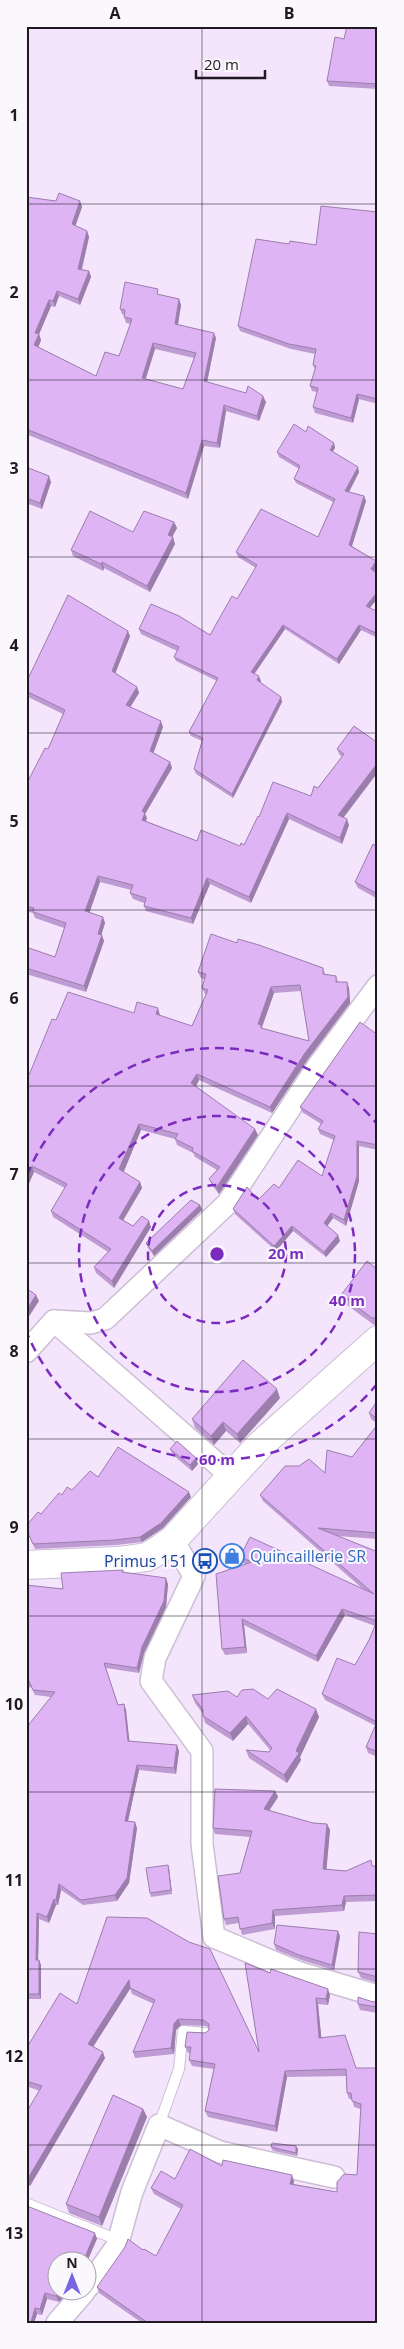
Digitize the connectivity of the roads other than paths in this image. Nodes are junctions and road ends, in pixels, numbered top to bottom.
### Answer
1 (378, 986) edge
2 (54, 1321) junction
3 (378, 1340) edge
4 (26, 1352) edge
5 (232, 1476) junction
6 (173, 1540) junction
7 (26, 1565) edge
8 (378, 1996) edge
9 (205, 2033) edge
10 (159, 2125) junction
11 (334, 2177) dead end
12 (26, 2205) edge
13 (118, 2240) junction
14 (98, 2271) edge
15 (75, 2302) edge
16 (57, 2323) edge

1 - 2 street
2 - 4 street
2 - 5 street
3 - 5 street
5 - 6 street
6 - 7 street
6 - 8 street
9 - 10 lane
10 - 11 street
10 - 13 street
12 - 13 lane
13 - 14 street
15 - 16 street

